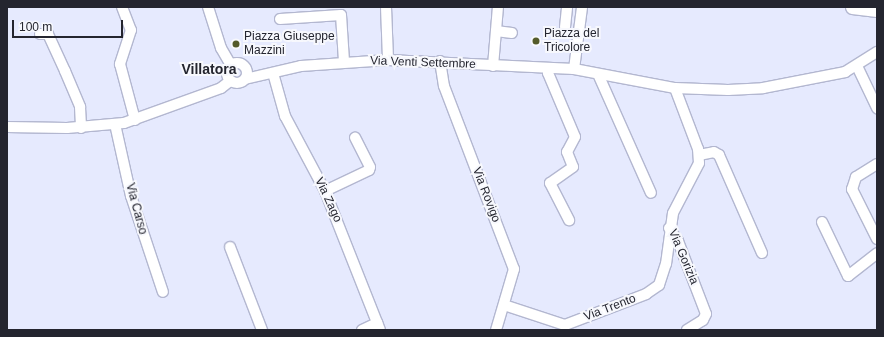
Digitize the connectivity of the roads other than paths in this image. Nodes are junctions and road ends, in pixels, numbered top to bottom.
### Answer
1 (122, 7) edge
2 (208, 7) edge
3 (386, 7) edge
4 (498, 7) edge
5 (567, 7) edge
6 (582, 7) edge
7 (852, 7) edge
8 (877, 10) edge
9 (280, 19) dead end
10 (565, 27) dead end
11 (496, 31) junction
12 (512, 33) dead end
13 (40, 34) dead end
14 (877, 52) edge
15 (388, 60) junction
16 (344, 61) junction
17 (440, 61) junction
18 (231, 65) junction
19 (493, 66) junction
20 (857, 66) junction
21 (245, 68) junction
22 (548, 68) junction
23 (574, 70) junction
24 (273, 72) junction
25 (598, 74) junction
26 (245, 79) junction
27 (230, 81) junction
28 (675, 88) junction
29 (877, 108) edge
30 (135, 120) junction
31 (115, 124) junction
32 (7, 127) edge
33 (81, 128) junction
34 (355, 138) dead end
35 (699, 155) junction
36 (877, 164) edge
37 (325, 191) junction
38 (651, 193) dead end
39 (569, 220) dead end
40 (822, 222) dead end
41 (669, 228) junction
42 (877, 239) edge
43 (230, 247) dead end
44 (762, 253) dead end
45 (877, 253) edge
46 (163, 292) dead end
47 (504, 305) junction
48 (379, 327) edge
49 (262, 330) edge
50 (362, 330) edge
51 (496, 330) edge
52 (687, 330) edge

1 - 30 street
2 - 18 street
3 - 15 street
4 - 11 street
5 - 10 street
6 - 23 street
7 - 8 main road
9 - 16 street
11 - 12 street
11 - 19 street
13 - 33 street
14 - 20 street, Via Venti Settembre
15 - 16 street, Via Venti Settembre
15 - 17 street, Via Venti Settembre
16 - 24 street, Via Venti Settembre
17 - 19 street, Via Venti Settembre
17 - 47 street, Via Rovigo
18 - 21 street
18 - 27 street
19 - 22 street, Via Venti Settembre
20 - 28 street, Via Venti Settembre
20 - 29 street
21 - 24 street
21 - 26 street
22 - 23 street, Via Venti Settembre
22 - 39 street
23 - 25 street, Via Venti Settembre
24 - 26 street
24 - 37 street, Via Zago
25 - 28 street, Via Venti Settembre
25 - 38 street
26 - 27 street
27 - 30 street
28 - 35 street
30 - 31 street
31 - 33 street
31 - 46 street, Via Carso
32 - 33 street
34 - 37 street
35 - 41 street, Via Gorizia
35 - 44 street
36 - 42 street
37 - 48 street, Via Zago
40 - 45 street
41 - 47 street, Via Trento
41 - 52 street, Via Gorizia
43 - 49 street
47 - 51 street, Via Rovigo
48 - 50 street

